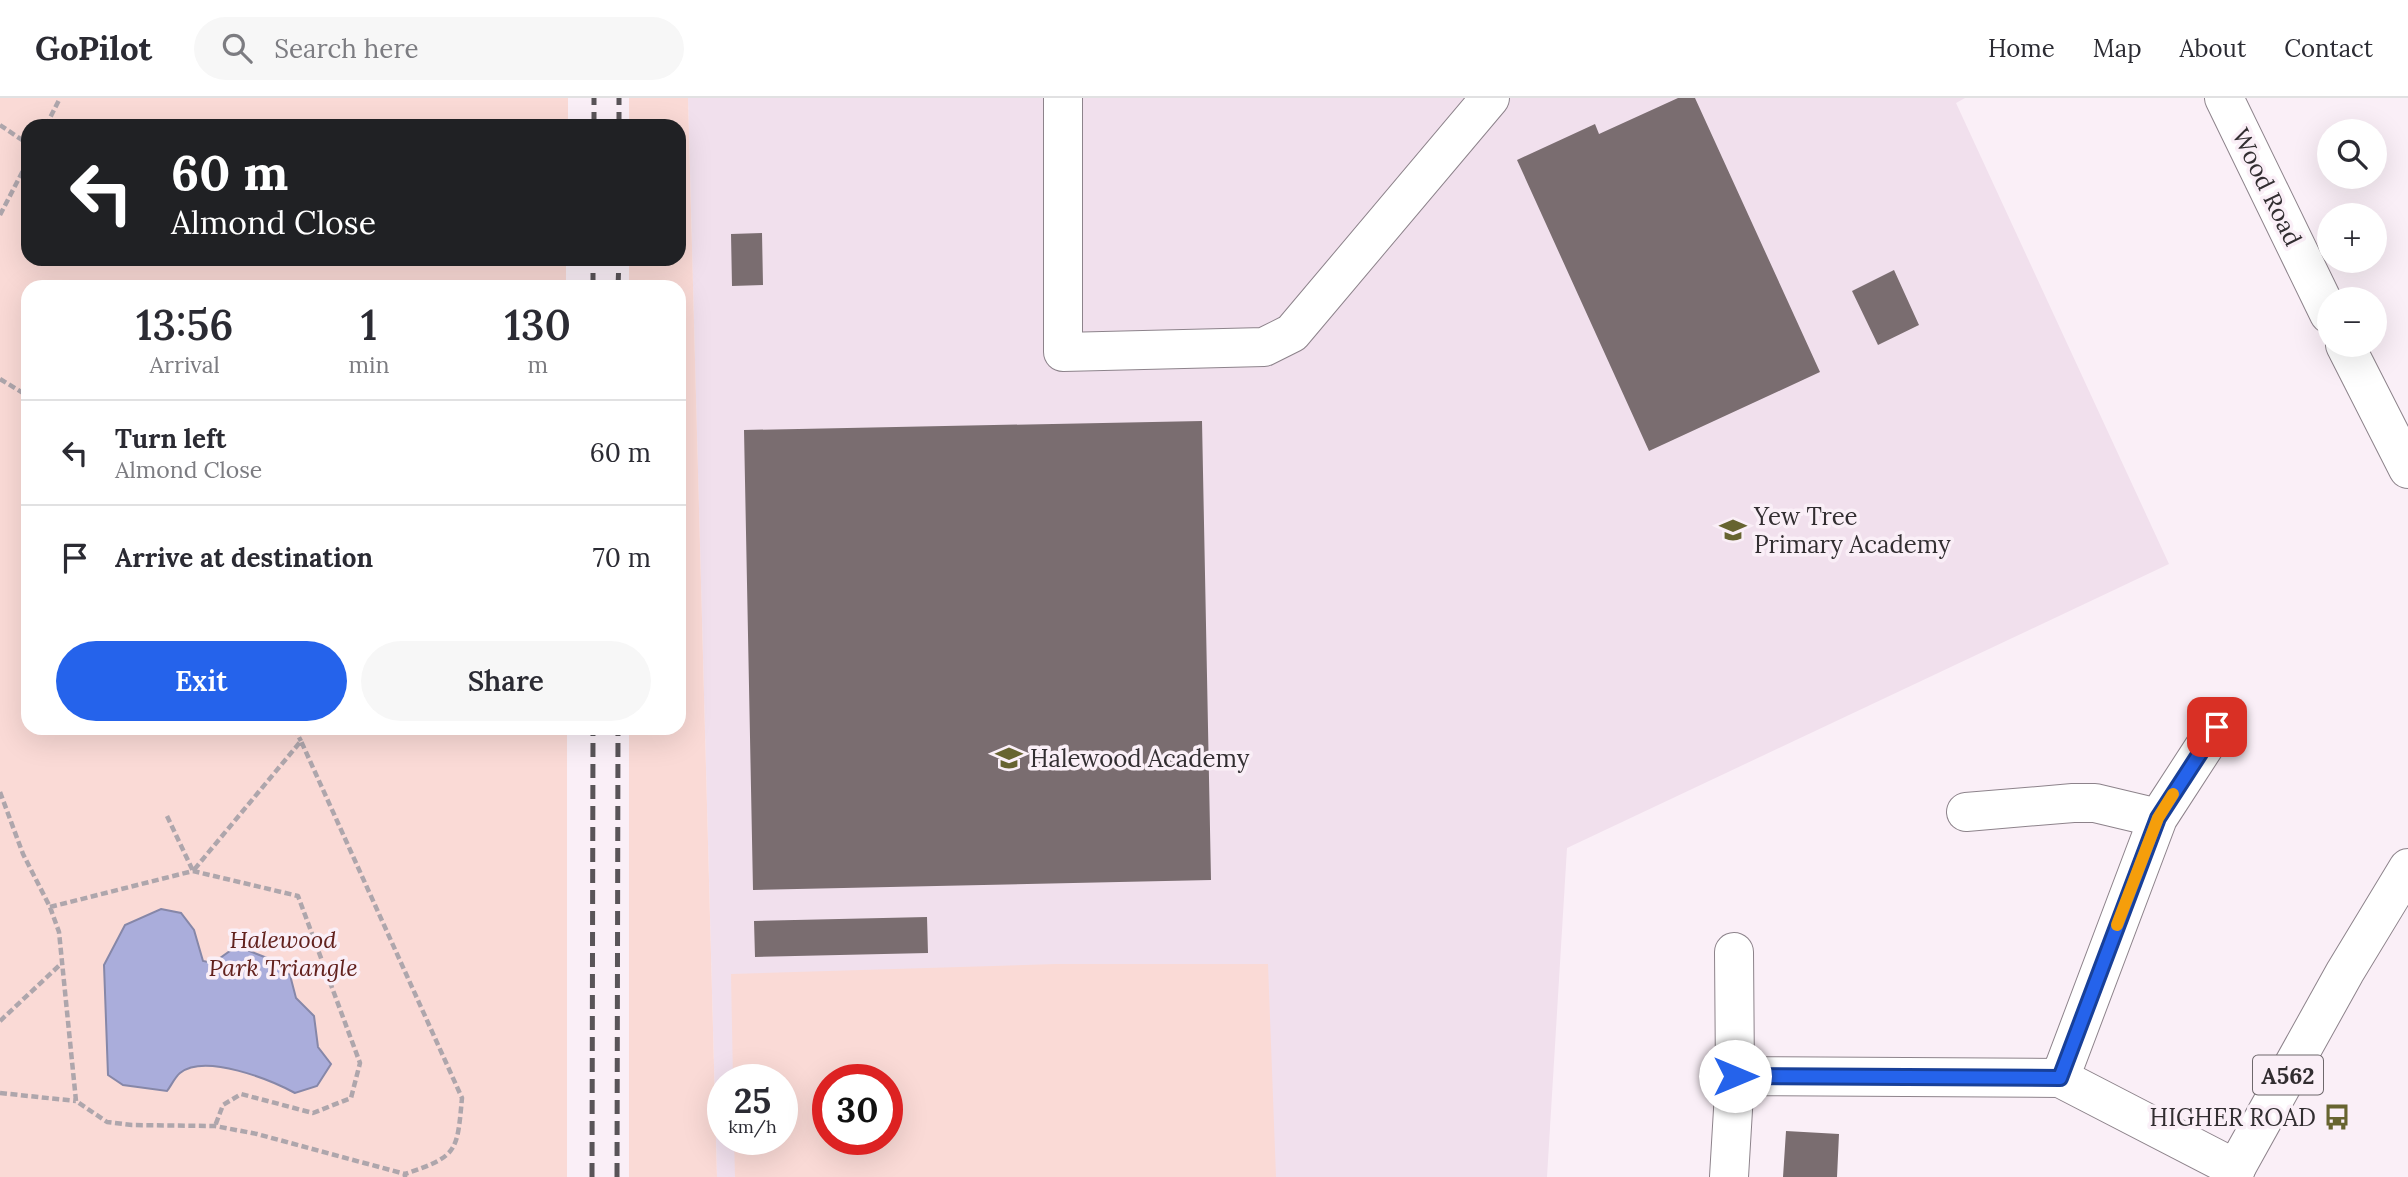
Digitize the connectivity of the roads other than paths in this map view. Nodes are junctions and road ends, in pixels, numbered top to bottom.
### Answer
1 (1063, 98) edge
2 (1490, 98) edge
3 (2235, 104) edge
4 (2317, 287) edge
5 (2351, 357) edge
6 (2408, 469) edge
7 (2217, 727) dead end
8 (1966, 812) dead end
9 (2158, 818) junction
10 (2403, 887) edge
11 (1734, 951) dead end
12 (1735, 1076) junction
13 (2060, 1078) junction
14 (2234, 1173) edge
15 (1729, 1177) edge

1 - 2 main road
3 - 4 main road, Wood Road
5 - 6 main road
7 - 9 main road
8 - 9 main road
9 - 13 main road
10 - 14 main road, A562
11 - 12 main road
12 - 13 main road
12 - 15 main road
13 - 14 main road

